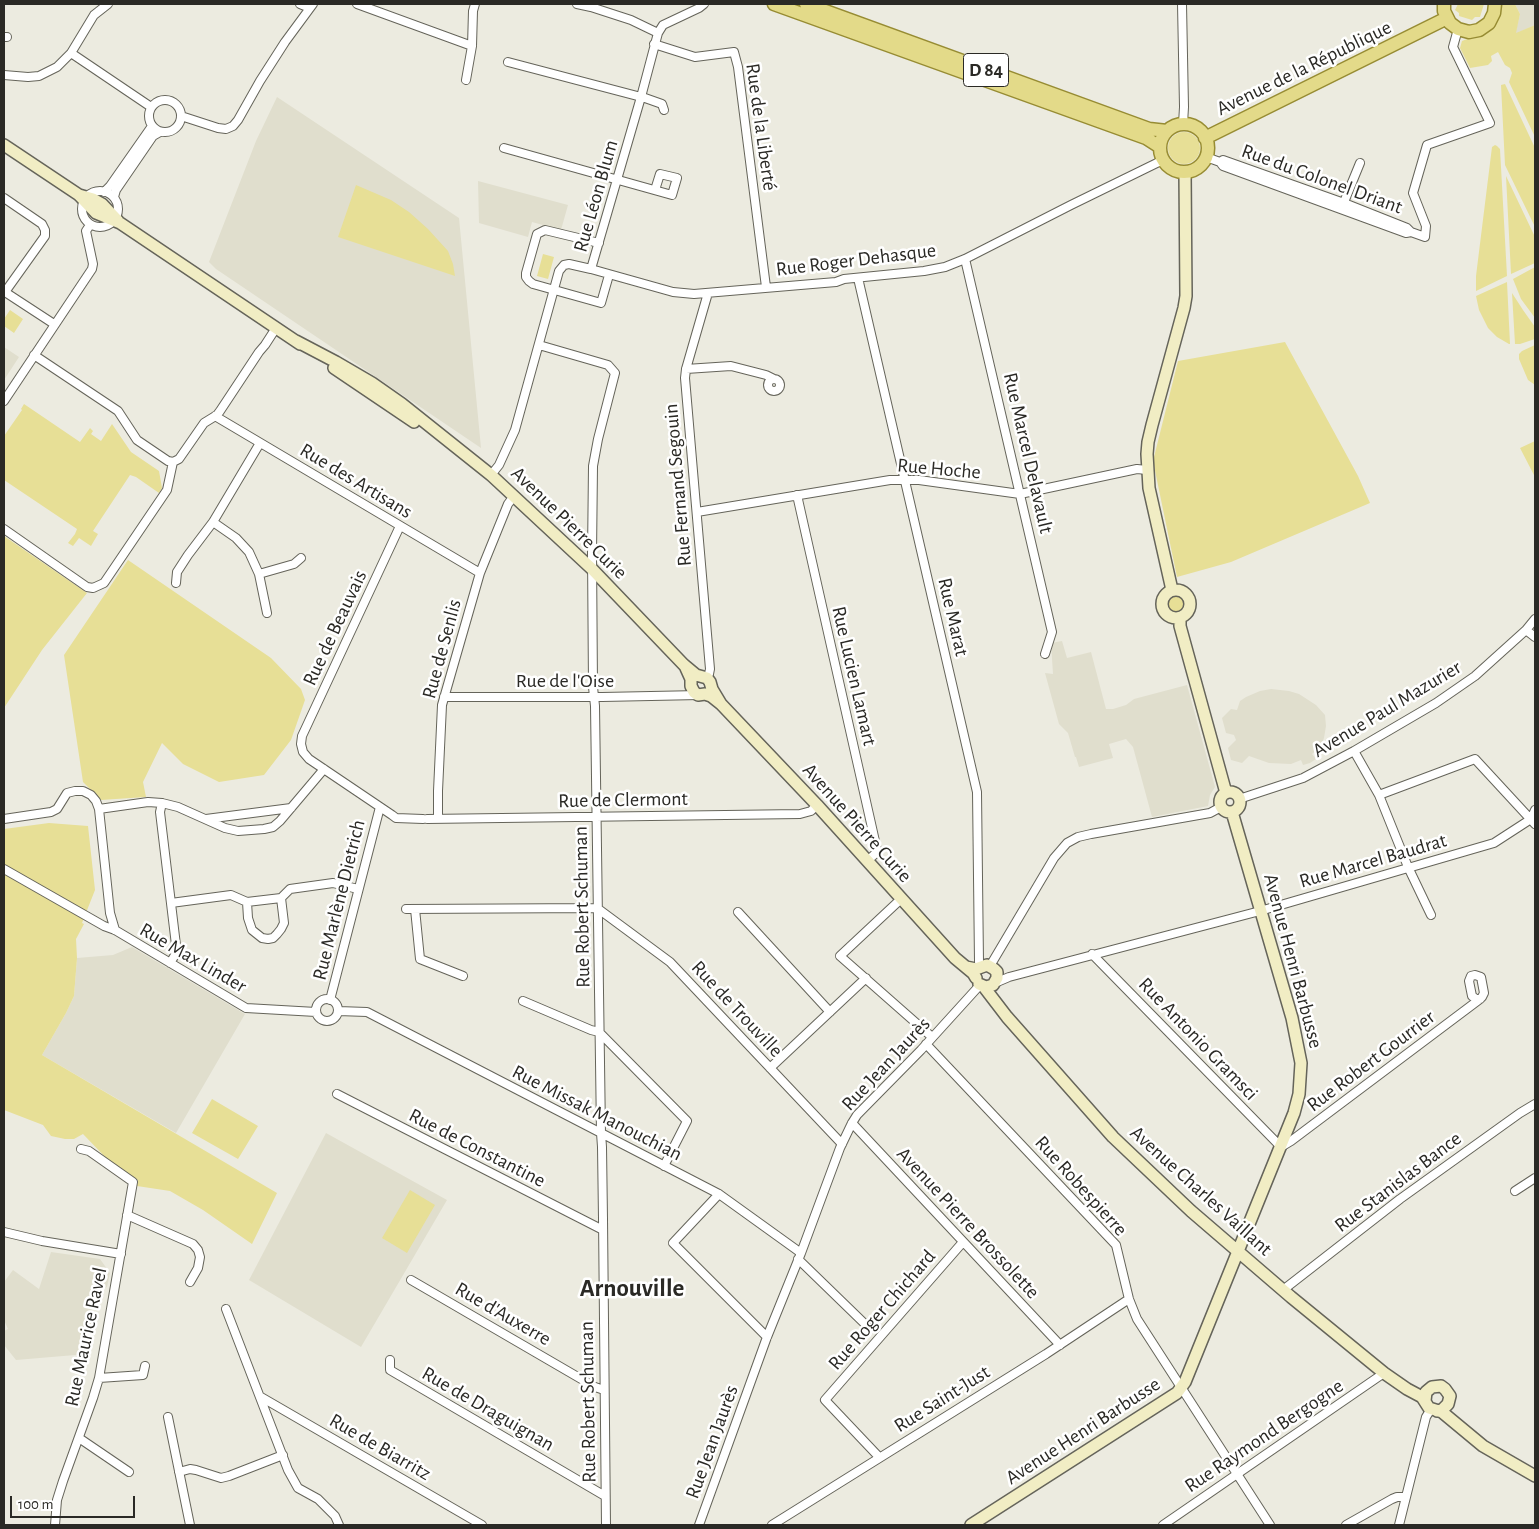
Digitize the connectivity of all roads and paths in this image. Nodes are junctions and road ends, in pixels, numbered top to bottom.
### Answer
1 (108, 4) edge
2 (300, 4) edge
3 (357, 4) edge
4 (475, 4) edge
5 (576, 4) edge
6 (704, 4) edge
7 (774, 4) edge
8 (806, 4) edge
9 (1182, 4) edge
10 (1444, 4) edge
11 (1495, 4) edge
12 (312, 6) edge
13 (1447, 18) junction
14 (1458, 29) junction
15 (658, 33) junction
16 (654, 44) junction
17 (472, 46) junction
18 (71, 53) junction
19 (508, 62) dead end
20 (4, 75) edge
21 (466, 80) dead end
22 (641, 97) junction
23 (151, 107) junction
24 (664, 110) dead end
25 (181, 116) junction
26 (1183, 124) junction
27 (152, 126) junction
28 (1167, 131) junction
29 (160, 132) junction
30 (1205, 138) junction
31 (4, 145) edge
32 (504, 148) dead end
33 (1162, 153) junction
34 (1206, 157) junction
35 (1360, 163) dead end
36 (1185, 172) junction
37 (618, 179) junction
38 (655, 190) dead end
39 (104, 192) junction
40 (114, 197) junction
41 (4, 198) edge
42 (83, 198) junction
43 (1343, 206) junction
44 (117, 221) junction
45 (90, 225) junction
46 (599, 243) junction
47 (965, 259) junction
48 (591, 270) junction
49 (609, 274) junction
50 (858, 278) junction
51 (766, 287) junction
52 (553, 289) junction
53 (4, 291) edge
54 (708, 293) junction
55 (54, 324) junction
56 (276, 328) junction
57 (539, 345) junction
58 (34, 355) junction
59 (686, 369) junction
60 (774, 379) dead end
61 (4, 401) edge
62 (215, 416) junction
63 (260, 443) junction
64 (172, 462) junction
65 (1147, 470) junction
66 (491, 475) junction
67 (904, 479) junction
68 (1020, 494) junction
69 (797, 495) junction
70 (514, 496) junction
71 (697, 512) junction
72 (213, 522) junction
73 (400, 526) junction
74 (4, 530) edge
75 (301, 558) dead end
76 (592, 568) junction
77 (480, 573) junction
78 (259, 574) junction
79 (176, 583) dead end
80 (1172, 590) junction
81 (267, 613) dead end
82 (1180, 618) junction
83 (1535, 618) edge
84 (1526, 630) junction
85 (1535, 637) edge
86 (1045, 654) dead end
87 (699, 686) junction
88 (594, 697) junction
89 (444, 698) junction
90 (301, 744) joint
91 (1354, 751) junction
92 (324, 769) junction
93 (1226, 793) junction
94 (1379, 795) junction
95 (1239, 799) junction
96 (162, 803) junction
97 (817, 805) junction
98 (291, 808) junction
99 (380, 808) junction
100 (99, 809) junction
101 (1226, 809) junction
102 (1535, 810) edge
103 (597, 816) junction
104 (4, 818) edge
105 (205, 819) junction
106 (438, 819) junction
107 (1533, 821) edge
108 (867, 861) junction
109 (1408, 867) junction
110 (4, 869) edge
111 (358, 889) junction
112 (281, 898) junction
113 (901, 899) junction
114 (247, 902) junction
115 (171, 903) junction
116 (598, 908) junction
117 (406, 910) dead end
118 (415, 910) junction
119 (1260, 911) junction
120 (738, 912) dead end
121 (1430, 915) dead end
122 (115, 930) junction
123 (1092, 954) junction
124 (170, 963) junction
125 (984, 974) junction
126 (463, 976) dead end
127 (866, 978) junction
128 (1480, 999) dead end
129 (330, 1000) junction
130 (523, 1001) dead end
131 (338, 1011) junction
132 (316, 1012) junction
133 (830, 1012) junction
134 (599, 1032) junction
135 (932, 1037) junction
136 (926, 1044) junction
137 (770, 1068) junction
138 (337, 1094) dead end
139 (1535, 1104) edge
140 (852, 1122) junction
141 (601, 1133) junction
142 (842, 1144) junction
143 (1281, 1148) junction
144 (81, 1149) dead end
145 (664, 1166) junction
146 (1535, 1178) edge
147 (1516, 1191) dead end
148 (719, 1194) junction
149 (127, 1216) junction
150 (603, 1230) junction
151 (4, 1232) edge
152 (963, 1242) junction
153 (1239, 1252) junction
154 (120, 1254) junction
155 (799, 1256) junction
156 (412, 1280) dead end
157 (190, 1282) dead end
158 (1284, 1290) junction
159 (1129, 1299) junction
160 (226, 1309) dead end
161 (866, 1325) dead end
162 (767, 1337) junction
163 (1060, 1345) junction
164 (390, 1360) dead end
165 (146, 1366) dead end
166 (1384, 1373) junction
167 (99, 1378) junction
168 (1400, 1385) junction
169 (1182, 1387) junction
170 (1430, 1388) junction
171 (604, 1390) junction
172 (261, 1397) junction
173 (1449, 1402) junction
174 (1431, 1407) junction
175 (168, 1417) dead end
176 (1462, 1429) junction
177 (79, 1438) junction
178 (283, 1455) junction
179 (879, 1457) junction
180 (129, 1472) dead end
181 (179, 1472) junction
182 (1237, 1474) junction
183 (1535, 1476) edge
184 (605, 1496) junction
185 (1406, 1497) junction
186 (55, 1525) edge
187 (190, 1525) edge
188 (338, 1525) edge
189 (482, 1525) edge
190 (606, 1525) edge
191 (699, 1525) edge
192 (772, 1525) edge
193 (971, 1525) edge
194 (1163, 1525) edge
195 (1270, 1525) edge
196 (1346, 1525) edge
197 (1399, 1525) edge

1 - 18 street
2 - 12 street
3 - 17 street
4 - 17 street
5 - 15 street
6 - 15 street
7 - 33 main road, D 84
8 - 28 main road, D 84
9 - 26 street
10 - 13 main road
11 - 14 main road
12 - 25 street
13 - 14 main road
13 - 30 main road, Avenue de la République
14 - 43 street, Rue du Colonel Driant
15 - 16 street, Rue Léon Blum
16 - 22 street, Rue Léon Blum
16 - 51 street, Rue de la Liberté
17 - 21 street
18 - 20 street
18 - 23 street
19 - 22 street
22 - 24 street
22 - 37 street, Rue Léon Blum
23 - 25 street
23 - 27 street
25 - 29 street
26 - 28 main road
26 - 30 main road
27 - 29 street
27 - 39 street
28 - 33 main road
29 - 40 street
30 - 34 main road
31 - 42 main road, Avenue Pierre Curie
32 - 37 street
33 - 36 main road
33 - 47 street, Rue Roger Dehasque
34 - 36 main road
34 - 43 street, Rue du Colonel Driant
35 - 43 street
36 - 65 main road
37 - 38 street
37 - 46 street, Rue Léon Blum
39 - 40 street
39 - 42 street
40 - 44 street
41 - 53 street
42 - 44 main road, Avenue Pierre Curie
42 - 45 street
44 - 45 street
44 - 56 main road, Avenue Pierre Curie
45 - 55 street
46 - 48 street, Rue Léon Blum
46 - 52 street
47 - 50 street, Rue Roger Dehasque
47 - 68 street, Rue Marcel Delavault
48 - 49 street, Rue Roger Dehasque
48 - 52 street, Rue Léon Blum
49 - 52 street
49 - 54 street, Rue Roger Dehasque
50 - 51 street, Rue Roger Dehasque
50 - 67 street, Rue Marat
51 - 54 street, Rue Roger Dehasque
52 - 57 street, Rue Léon Blum
53 - 55 street
54 - 59 street, Rue Fernand Segouin
55 - 58 street
56 - 62 street
56 - 66 main road, Avenue Pierre Curie
57 - 66 street, Rue Léon Blum
57 - 76 street, Rue Robert Schuman
58 - 61 street
58 - 64 street
59 - 60 street
59 - 71 street, Rue Fernand Segouin
62 - 63 street, Rue des Artisans
62 - 64 street
63 - 72 street
63 - 73 street, Rue des Artisans
64 - 74 street
65 - 68 street, Rue Hoche
65 - 80 main road
66 - 70 main road, Avenue Pierre Curie
67 - 68 street, Rue Hoche
67 - 69 street, Rue Hoche
67 - 125 street, Rue Marat
68 - 86 street, Rue Marcel Delavault
69 - 71 street, Rue Hoche
69 - 108 street, Rue Lucien Lamart
70 - 76 main road, Avenue Pierre Curie
70 - 77 street, Rue de Senlis
71 - 87 street, Rue Fernand Segouin
72 - 78 street
72 - 79 street
73 - 77 street, Rue des Artisans
73 - 90 street, Rue de Beauvais
75 - 78 street
76 - 87 main road, Avenue Pierre Curie
76 - 88 street, Rue Robert Schuman
77 - 89 street, Rue de Senlis
78 - 81 street
80 - 82 main road
80 - 82 main road
82 - 93 main road
83 - 84 street, Avenue Paul Mazurier
84 - 85 street
84 - 91 street, Avenue Paul Mazurier
87 - 88 street, Rue de l'Oise
87 - 97 main road, Avenue Pierre Curie
88 - 89 street, Rue de l'Oise
88 - 103 street, Rue Robert Schuman
89 - 106 street, Rue de Senlis
90 - 92 street, Rue de Clermont
91 - 94 street
91 - 95 street, Avenue Paul Mazurier
92 - 98 street
92 - 99 street, Rue de Clermont
93 - 95 main road
93 - 101 main road
94 - 107 street
94 - 109 street
95 - 101 main road
96 - 100 street
96 - 105 street
96 - 115 street
97 - 103 street, Rue de Clermont
97 - 108 main road, Avenue Pierre Curie
98 - 105 street
98 - 105 street
99 - 106 street, Rue de Clermont
99 - 111 street, Rue Marlène Dietrich
100 - 104 street
100 - 122 street
101 - 119 main road, Avenue Henri Barbusse
101 - 125 street, Rue Jean Jaurès
102 - 107 street, Rue Marcel Baudrat
103 - 106 street, Rue de Clermont
103 - 116 street, Rue Robert Schuman
107 - 109 street, Rue Marcel Baudrat
108 - 113 main road, Avenue Pierre Curie
109 - 119 street, Rue Marcel Baudrat
109 - 121 street
110 - 122 street, Rue Max Linder
111 - 112 street
111 - 129 street, Rue Marlène Dietrich
112 - 114 street
112 - 114 street
113 - 125 main road, Avenue Pierre Curie
113 - 127 street
114 - 115 street
115 - 124 street
116 - 118 street
116 - 134 street, Rue Robert Schuman
116 - 137 street, Rue de Trouville
117 - 118 street
118 - 126 street
119 - 123 street, Rue Marcel Baudrat
119 - 143 main road, Avenue Henri Barbusse
120 - 133 street
122 - 124 street, Rue Max Linder
123 - 125 street, Rue Marcel Baudrat
123 - 143 street, Rue Antonio Gramsci
124 - 132 street, Rue Max Linder
125 - 135 street, Rue Jean Jaurès
125 - 153 main road, Avenue Charles Vaillant
127 - 133 street
127 - 135 street
128 - 143 street, Rue Robert Gourrier
129 - 131 street
129 - 132 street
130 - 134 street
131 - 132 street
131 - 141 street, Rue Missak Manouchian
133 - 137 street
134 - 141 street, Rue Robert Schuman
134 - 145 street
135 - 136 street, Rue Jean Jaurès
136 - 140 street, Rue Jean Jaurès
136 - 159 street, Rue Robespierre
137 - 142 street, Rue de Trouville
138 - 150 street, Rue de Constantine
139 - 158 street, Rue Stanislas Bance
140 - 142 street, Rue Jean Jaurès
140 - 152 street, Avenue Pierre Brossolette
141 - 145 street, Rue Missak Manouchian
141 - 150 street, Rue Robert Schuman
142 - 155 street, Rue Jean Jaurès
143 - 153 main road, Avenue Henri Barbusse
144 - 149 street, Rue Maurice Ravel
145 - 148 street, Rue Missak Manouchian
146 - 147 street
148 - 155 street, Rue Missak Manouchian
148 - 162 street
149 - 154 street, Rue Maurice Ravel
149 - 157 street
150 - 171 street, Rue Robert Schuman
151 - 154 street
152 - 163 street, Avenue Pierre Brossolette
152 - 179 street, Rue Roger Chichard
153 - 158 main road, Avenue Charles Vaillant
153 - 169 main road, Avenue Henri Barbusse
154 - 167 street, Rue Maurice Ravel
155 - 161 street
155 - 162 street, Rue Jean Jaurès
156 - 171 street, Rue d'Auxerre
158 - 166 main road, Avenue Charles Vaillant
159 - 163 street, Rue Saint-Just
159 - 169 street, Rue Robespierre
160 - 172 street
162 - 191 street, Rue Jean Jaurès
163 - 179 street, Rue Saint-Just
164 - 184 street, Rue de Draguignan
165 - 167 street
166 - 168 main road, Avenue Charles Vaillant
166 - 182 street, Rue Raymond Bergogne
167 - 177 street, Rue Maurice Ravel
168 - 170 main road
168 - 174 main road, Avenue Charles Vaillant
169 - 182 street, Rue Robespierre
169 - 193 main road, Avenue Henri Barbusse
170 - 173 main road
170 - 174 main road
171 - 184 street, Rue Robert Schuman
172 - 178 street
172 - 189 street, Rue de Biarritz
173 - 174 main road
173 - 176 main road
174 - 176 main road, Avenue Charles Vaillant
174 - 185 street
175 - 181 street
176 - 183 main road, Avenue Charles Vaillant
177 - 180 street
177 - 186 street, Rue Maurice Ravel
178 - 181 street
178 - 188 street
179 - 192 street, Rue Saint-Just
181 - 187 street
182 - 194 street, Rue Raymond Bergogne
182 - 195 street, Rue Robespierre
184 - 190 street, Rue Robert Schuman
185 - 196 street
185 - 197 street

